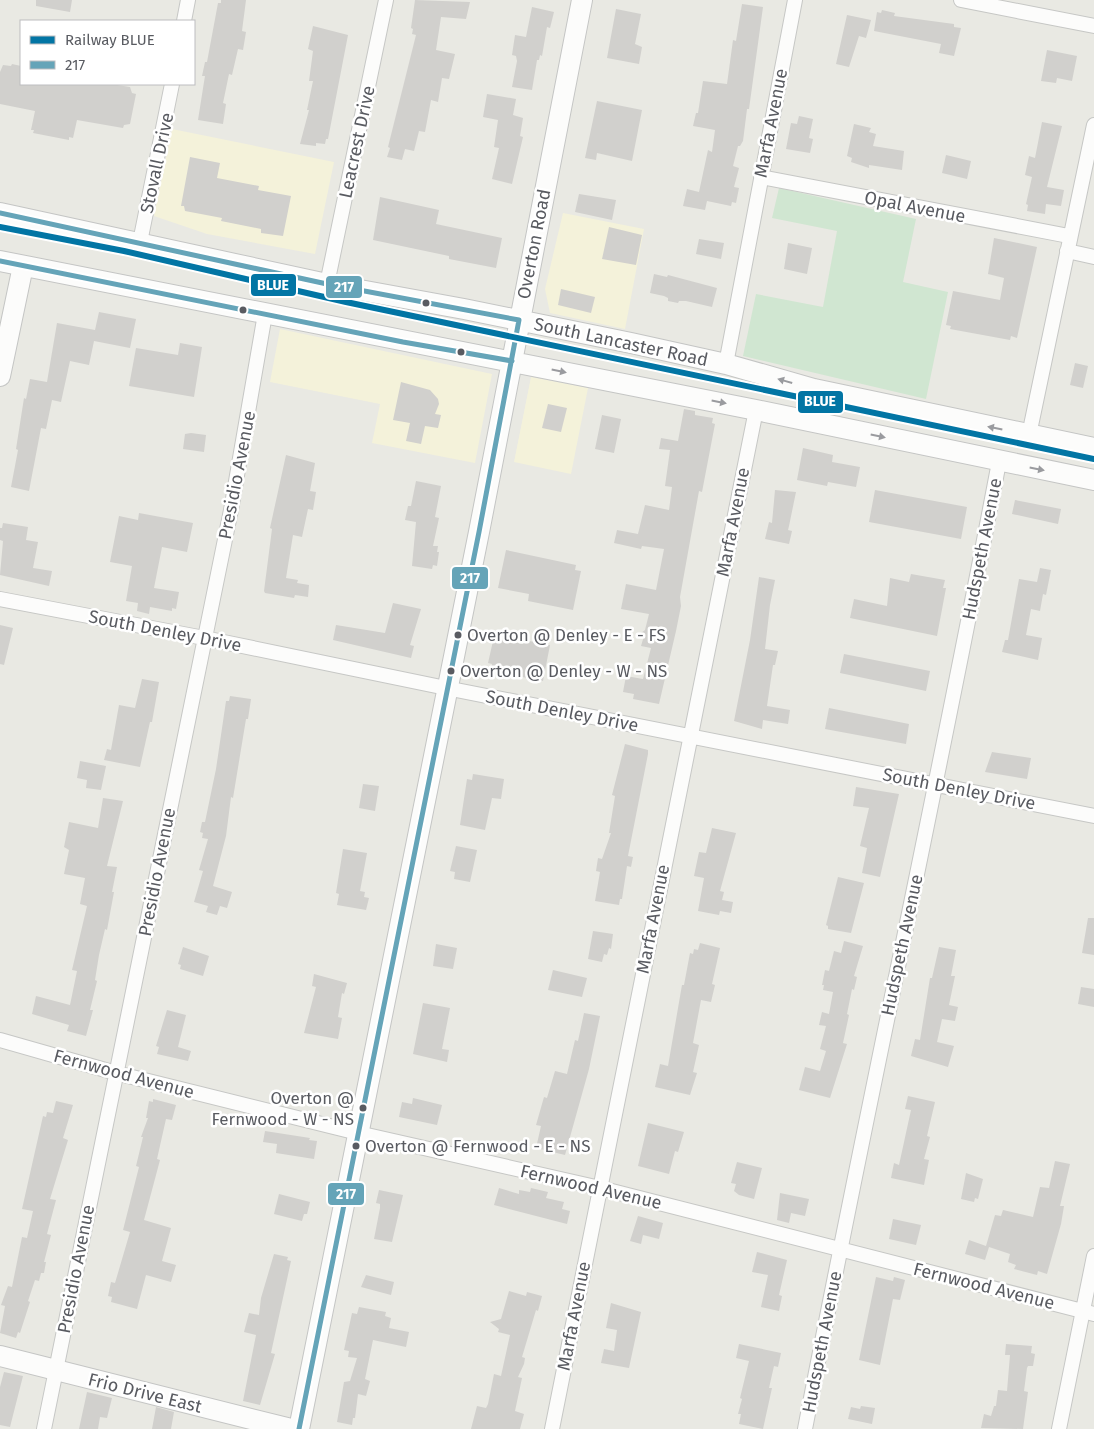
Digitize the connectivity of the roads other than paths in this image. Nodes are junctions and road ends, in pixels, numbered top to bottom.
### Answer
1 (188, 0) edge
2 (386, 0) edge
3 (582, 0) edge
4 (795, 0) edge
5 (961, 0) edge
6 (184, 20) edge
7 (1094, 26) edge
8 (172, 85) edge
9 (1094, 125) edge
10 (761, 177) junction
11 (0, 213) edge
12 (1069, 236) junction
13 (140, 242) junction
14 (1066, 252) junction
15 (1094, 257) edge
16 (0, 261) edge
17 (23, 266) junction
18 (327, 284) junction
19 (265, 314) junction
20 (518, 320) junction
21 (512, 361) junction
22 (726, 364) junction
23 (0, 376) edge
24 (756, 410) junction
25 (1028, 435) junction
26 (1094, 448) edge
27 (999, 462) junction
28 (1094, 480) edge
29 (0, 599) edge
30 (204, 638) junction
31 (446, 688) junction
32 (690, 736) junction
33 (934, 784) junction
34 (1094, 816) edge
35 (0, 1040) edge
36 (116, 1073) junction
37 (358, 1133) junction
38 (600, 1188) junction
39 (839, 1249) junction
40 (1094, 1256) edge
41 (1089, 1312) edge
42 (0, 1356) edge
43 (56, 1370) junction
44 (44, 1429) edge
45 (291, 1429) edge
46 (298, 1429) edge
47 (552, 1429) edge
48 (805, 1429) edge
49 (1059, 1429) edge

1 - 6 street
2 - 18 street, Leacrest Drive
3 - 20 main road, Overton Road
4 - 10 street, Marfa Avenue
5 - 7 street
8 - 13 street, Stovall Drive
9 - 12 street
10 - 12 street, Opal Avenue
10 - 22 street, Marfa Avenue
11 - 13 main road, South Lancaster Road
12 - 14 street
13 - 18 main road, South Lancaster Road
14 - 15 street
14 - 25 street
16 - 17 main road
17 - 19 main road
17 - 23 main road
18 - 20 main road, South Lancaster Road
19 - 21 main road
19 - 30 street, Presidio Avenue
20 - 21 main road, Overton Road
20 - 22 main road, South Lancaster Road
21 -> 24 main road
21 - 31 main road, Overton Road
25 -> 22 main road, South Lancaster Road
24 -> 27 main road
24 - 32 street, Marfa Avenue
25 - 26 main road, South Lancaster Road
27 -> 28 main road
27 - 33 street, Hudspeth Avenue
29 - 30 street, South Denley Drive
30 - 31 street, South Denley Drive
30 - 36 street, Presidio Avenue
31 - 32 street, South Denley Drive
31 - 37 main road, Overton Road
32 - 33 street, South Denley Drive
32 - 38 street, Marfa Avenue
33 - 34 street, South Denley Drive
33 - 39 street, Hudspeth Avenue
35 - 36 street, Fernwood Avenue
36 - 37 street, Fernwood Avenue
36 - 43 street, Presidio Avenue
37 - 38 street, Fernwood Avenue
37 - 46 main road, Overton Road
38 - 39 street, Fernwood Avenue
38 - 47 street, Marfa Avenue
39 - 41 street, Fernwood Avenue
39 - 48 street, Hudspeth Avenue
40 - 41 street
41 - 49 street
42 - 43 main road, Frio Drive East
43 - 44 street, Presidio Avenue
43 - 45 main road, Frio Drive East

